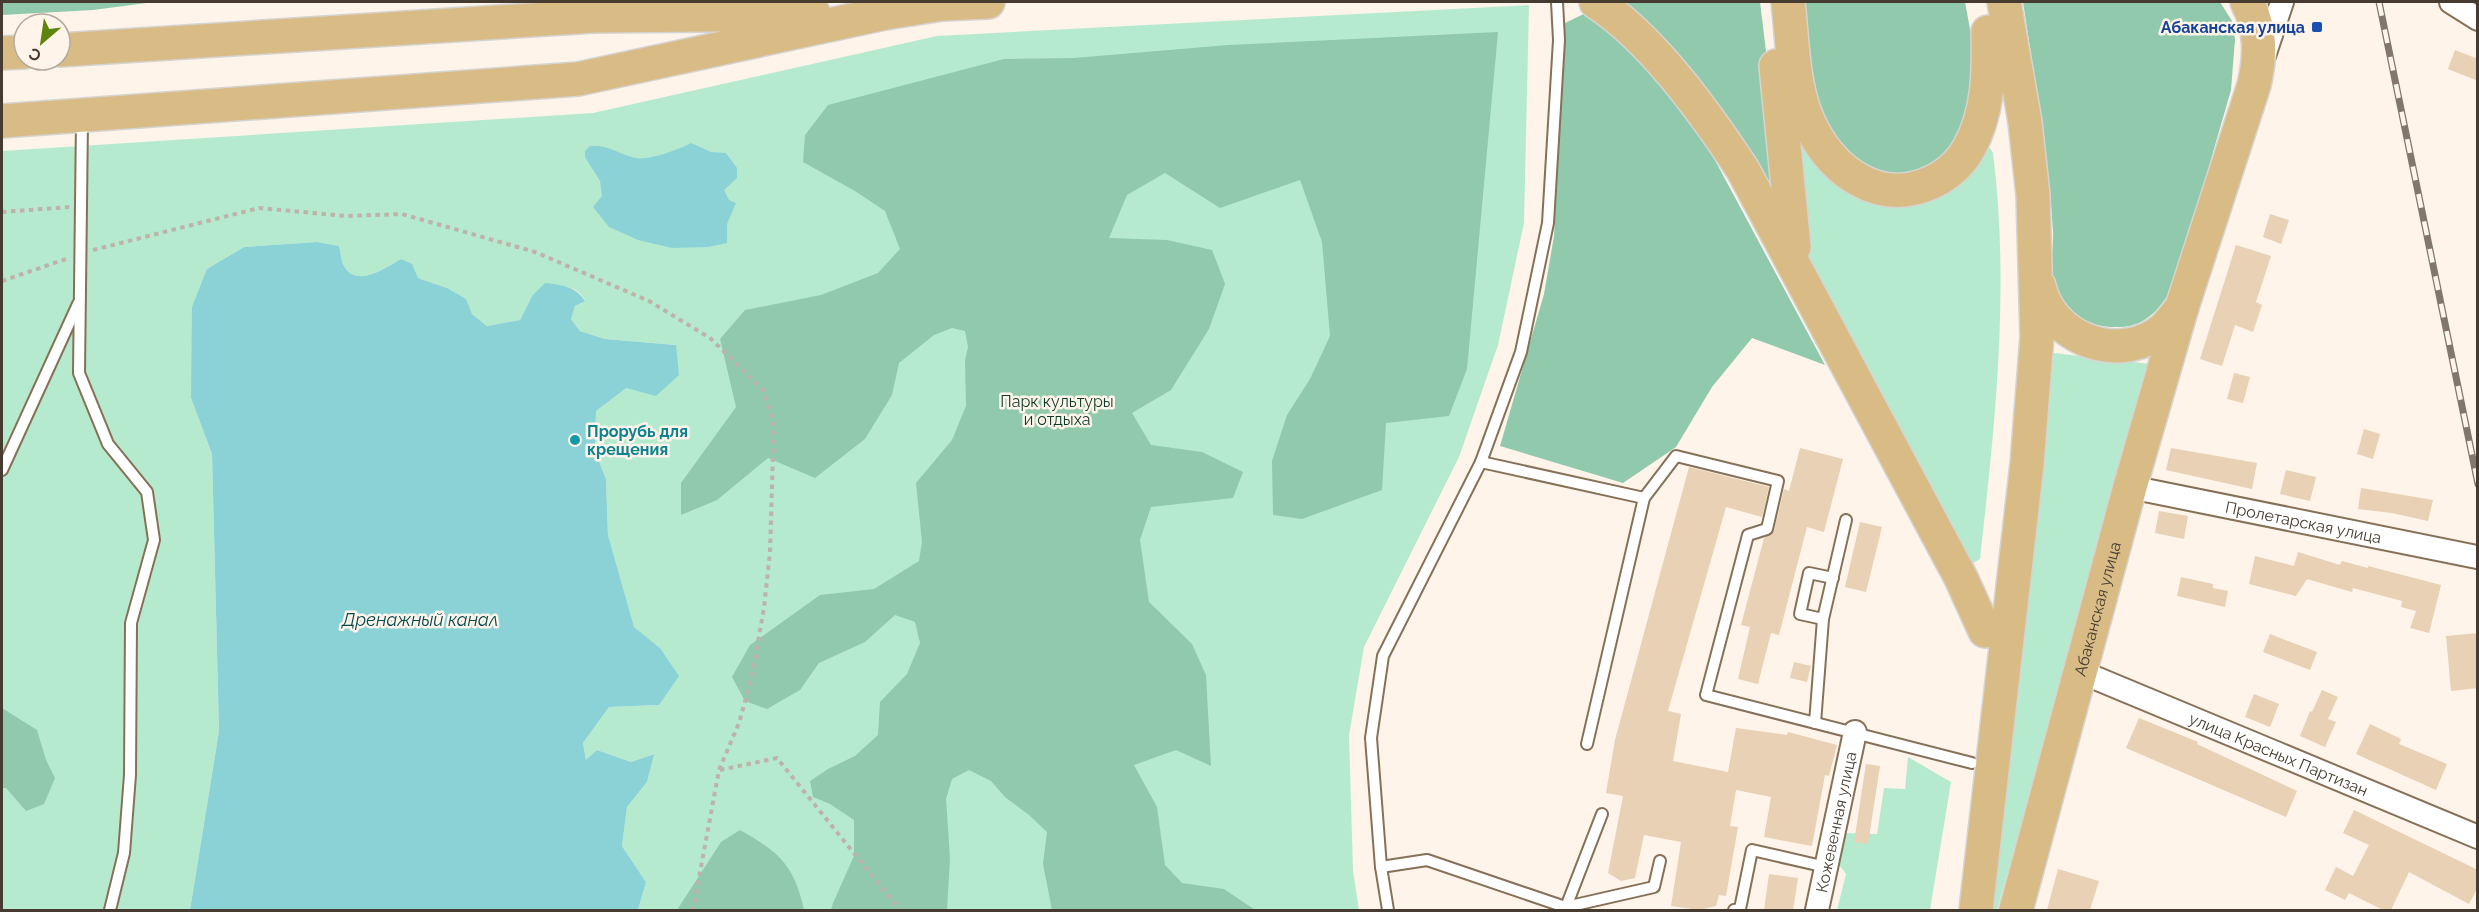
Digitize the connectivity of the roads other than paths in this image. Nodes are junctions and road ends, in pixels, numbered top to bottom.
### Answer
1 (988, 2) edge
2 (1557, 2) edge
3 (1596, 2) edge
4 (1770, 2) edge
5 (1788, 2) edge
6 (2004, 2) edge
7 (2247, 2) edge
8 (2282, 2) edge
9 (2451, 2) edge
10 (949, 3) edge
11 (884, 7) edge
12 (1985, 17) edge
13 (2478, 19) edge
14 (72, 49) edge
15 (2248, 109) junction
16 (82, 116) junction
17 (2, 121) edge
18 (2037, 275) junction
19 (1808, 289) junction
20 (79, 301) junction
21 (2182, 307) junction
22 (1481, 462) junction
23 (2, 470) edge
24 (2130, 487) junction
25 (1644, 498) junction
26 (1846, 520) dead end
27 (2477, 557) edge
28 (1833, 578) junction
29 (1823, 619) junction
30 (1985, 632) junction
31 (2081, 672) junction
32 (1815, 723) junction
33 (1855, 732) junction
34 (1587, 744) dead end
35 (1972, 763) junction
36 (1602, 814) dead end
37 (2478, 837) edge
38 (1660, 861) dead end
39 (1381, 867) junction
40 (1826, 867) junction
41 (1566, 907) junction
42 (111, 910) edge
43 (1388, 910) edge
44 (1577, 910) edge
45 (1734, 910) edge
46 (1817, 910) edge
47 (1956, 910) edge
48 (1976, 910) edge
49 (2016, 910) edge

1 - 10 main road
2 - 22 lane
3 - 19 main road
4 - 19 main road
5 - 12 main road
6 - 18 main road
7 - 15 main road, Абаканская улица
8 - 15 street
9 - 13 street
10 - 11 main road
11 - 14 main road
11 - 16 main road
12 - 30 main road
15 - 21 main road, Абаканская улица
16 - 17 main road
16 - 20 lane
18 - 21 main road
18 - 48 main road
19 - 30 main road
20 - 23 lane
20 - 42 lane
21 - 24 main road, Абаканская улица
22 - 25 lane
22 - 39 lane
24 - 27 street, Пролетарская улица
24 - 31 main road, Абаканская улица
25 - 32 lane
25 - 34 lane
26 - 28 lane
28 - 29 lane
28 - 29 lane
29 - 32 lane
30 - 35 main road
31 - 37 street, улица Красных Партизан
31 - 49 main road, Абаканская улица
32 - 33 lane
33 - 35 lane
33 - 40 street, Кожевенная улица
35 - 47 main road
36 - 41 lane
38 - 41 lane
39 - 41 lane
39 - 43 lane
40 - 45 lane
40 - 46 street, Кожевенная улица
41 - 44 lane

